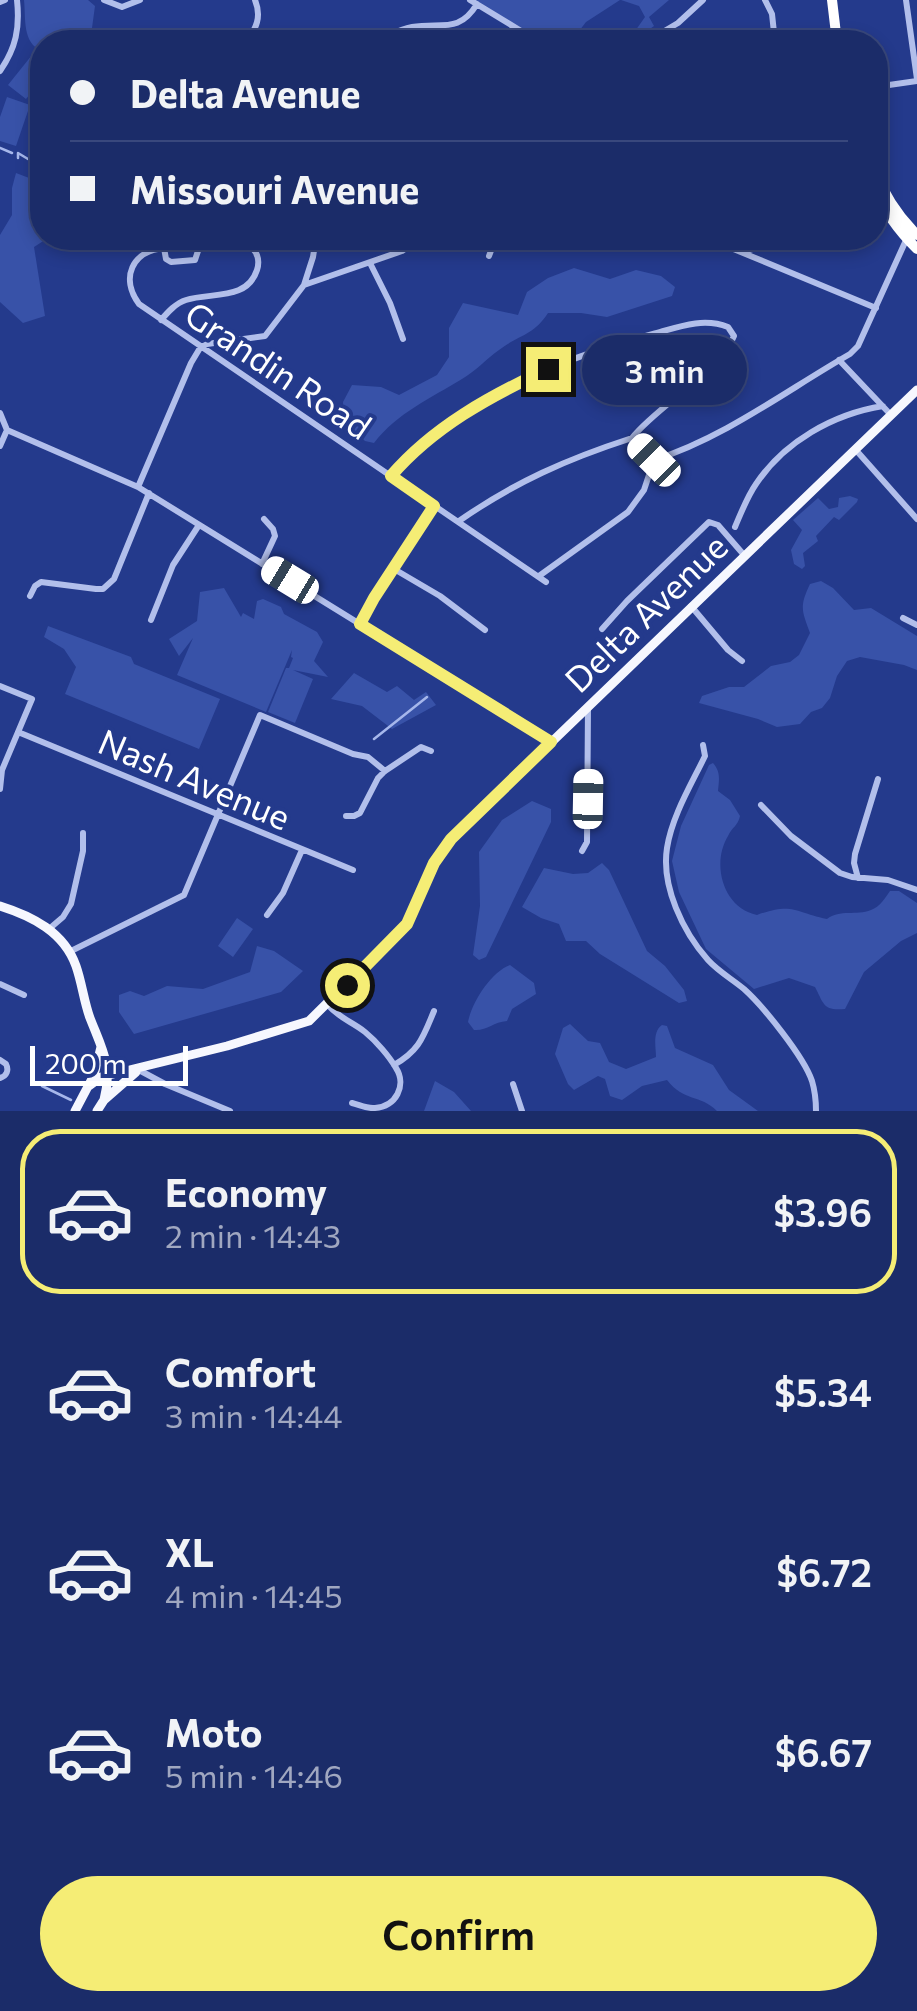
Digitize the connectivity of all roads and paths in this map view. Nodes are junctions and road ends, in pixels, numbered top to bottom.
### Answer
1 (17, 0) edge
2 (104, 0) edge
3 (140, 0) edge
4 (256, 0) edge
5 (703, 0) edge
6 (764, 0) edge
7 (832, 0) edge
8 (906, 0) edge
9 (473, 2) edge
10 (254, 30) edge
11 (403, 30) edge
12 (519, 30) edge
13 (666, 30) edge
14 (774, 30) edge
15 (836, 30) edge
16 (0, 72) edge
17 (917, 80) edge
18 (888, 84) edge
19 (888, 216) edge
20 (912, 235) edge
21 (917, 248) edge
22 (156, 250) edge
23 (164, 250) edge
24 (197, 250) edge
25 (256, 250) edge
26 (314, 250) edge
27 (405, 250) edge
28 (491, 250) edge
29 (739, 250) edge
30 (750, 250) edge
31 (744, 252) junction
32 (488, 256) dead end
33 (370, 263) junction
34 (304, 285) junction
35 (876, 308) junction
36 (161, 320) junction
37 (403, 340) dead end
38 (200, 348) junction
39 (839, 360) junction
40 (917, 390) edge
41 (882, 406) junction
42 (0, 413) edge
43 (891, 415) junction
44 (7, 430) junction
45 (632, 438) junction
46 (0, 446) edge
47 (854, 449) junction
48 (654, 460) junction
49 (391, 476) junction
50 (138, 487) junction
51 (149, 494) junction
52 (434, 506) junction
53 (264, 519) dead end
54 (917, 519) edge
55 (458, 522) junction
56 (198, 525) junction
57 (734, 527) dead end
58 (744, 556) junction
59 (262, 564) junction
60 (394, 569) junction
61 (30, 596) dead end
62 (691, 606) junction
63 (903, 618) dead end
64 (150, 620) dead end
65 (360, 624) junction
66 (917, 625) edge
67 (602, 629) dead end
68 (485, 630) dead end
69 (742, 661) dead end
70 (0, 686) edge
71 (588, 706) junction
72 (18, 732) junction
73 (551, 742) junction
74 (703, 746) dead end
75 (432, 751) dead end
76 (385, 771) junction
77 (878, 779) dead end
78 (0, 789) edge
79 (760, 806) dead end
80 (218, 815) junction
81 (346, 816) dead end
82 (83, 833) dead end
83 (302, 850) junction
84 (582, 851) dead end
85 (352, 870) dead end
86 (858, 878) junction
87 (917, 890) edge
88 (0, 906) edge
89 (267, 915) dead end
90 (49, 929) junction
91 (69, 952) junction
92 (0, 984) edge
93 (24, 995) dead end
94 (328, 1004) junction
95 (434, 1010) dead end
96 (101, 1047) junction
97 (0, 1060) edge
98 (394, 1065) junction
99 (137, 1069) junction
100 (108, 1075) junction
101 (0, 1078) edge
102 (513, 1084) dead end
103 (89, 1086) junction
104 (105, 1096) junction
105 (352, 1103) dead end
106 (74, 1111) edge
107 (98, 1111) edge
108 (230, 1111) edge
109 (522, 1111) edge
110 (816, 1111) edge

1 - 16 street
2 - 3 street
4 - 10 street
5 - 13 street
6 - 14 street
7 - 15 highway
8 - 17 street
9 - 11 street
9 - 12 street
17 - 18 street
19 - 20 highway
20 - 21 highway
20 - 35 street
22 - 36 street, Grandin Road
23 - 24 street
25 - 36 street
26 - 34 street
27 - 33 street
28 - 32 street
29 - 31 street
30 - 31 street
31 - 35 street
33 - 34 street
33 - 37 street
34 - 38 street
35 - 39 street
36 - 38 street, Grandin Road
38 - 49 street, Grandin Road
38 - 50 street
39 - 41 street
39 - 48 street
40 - 43 main road, Delta Avenue
41 - 43 street
41 - 57 street
42 - 44 street
43 - 47 main road, Delta Avenue
44 - 46 street
44 - 50 street
45 - 48 street
45 - 49 street
45 - 55 street
47 - 54 street
47 - 58 main road, Delta Avenue
48 - 55 street, Grandin Road
49 - 52 street, Grandin Road
50 - 51 street
51 - 56 street
51 - 61 street
52 - 55 street, Grandin Road
52 - 60 street
53 - 59 street
56 - 59 street
56 - 64 street
58 - 62 main road, Delta Avenue
58 - 67 street
59 - 65 street
60 - 65 street
60 - 68 street
62 - 69 street
62 - 71 main road, Delta Avenue
63 - 66 street
65 - 73 street
70 - 72 street
71 - 73 main road, Delta Avenue
71 - 84 street
72 - 78 street
72 - 80 street, Nash Avenue
73 - 94 main road, Delta Avenue
74 - 110 street
75 - 76 street
76 - 80 street
76 - 81 street
77 - 86 street
79 - 86 street
80 - 83 street, Nash Avenue
80 - 91 street
82 - 90 street
83 - 85 street, Nash Avenue
83 - 89 street
86 - 87 street
88 - 90 main road
90 - 91 main road
91 - 96 main road
92 - 93 street
94 - 98 street
94 - 99 main road, Delta Avenue
95 - 98 street
96 - 100 main road
96 - 103 main road
97 - 101 street
98 - 105 street
99 - 100 main road, Delta Avenue
99 - 104 main road, Delta Avenue
99 - 108 street
100 - 103 main road, Delta Avenue
100 - 104 main road
102 - 109 street
103 - 104 main road
103 - 106 main road
104 - 107 main road, Delta Avenue

